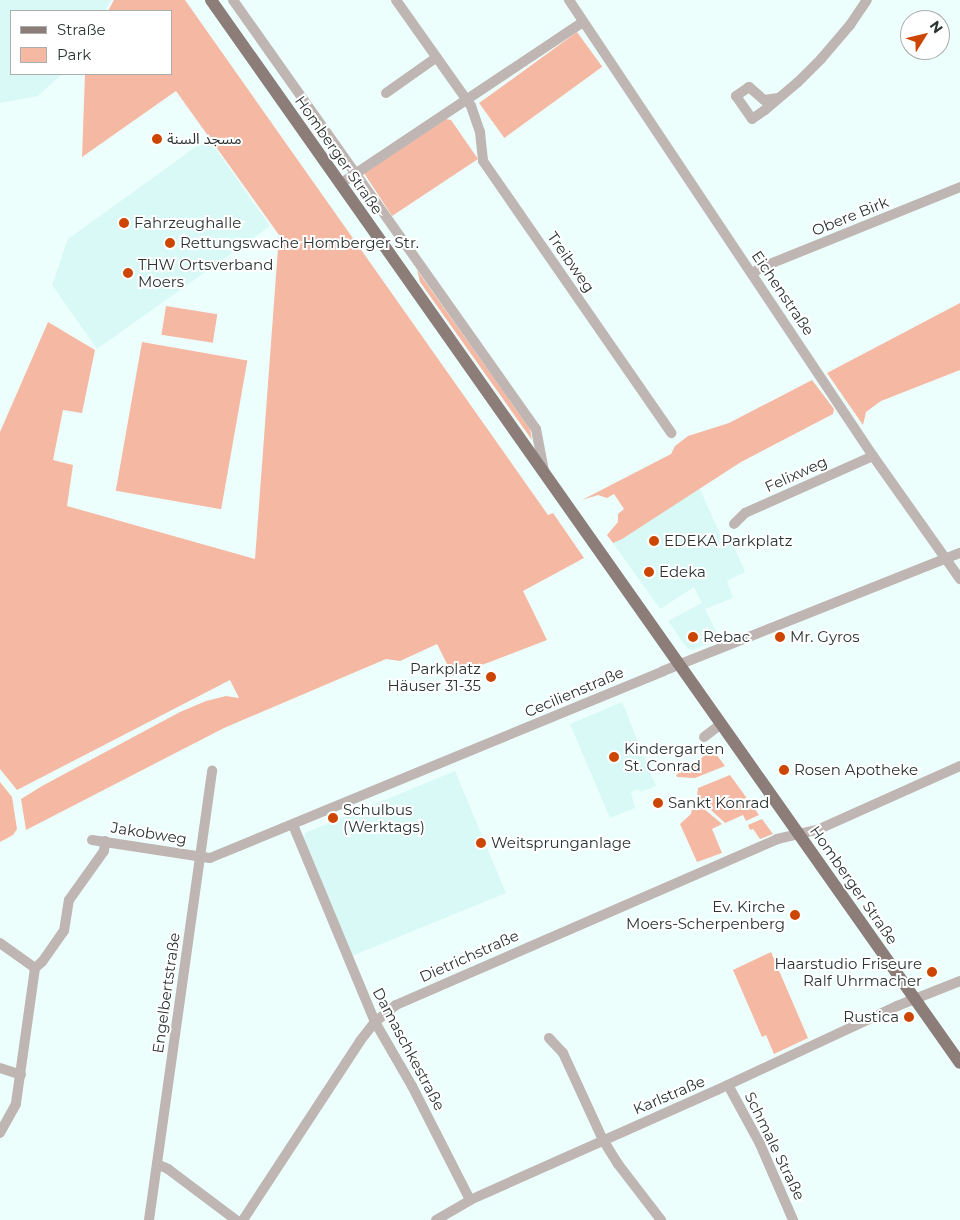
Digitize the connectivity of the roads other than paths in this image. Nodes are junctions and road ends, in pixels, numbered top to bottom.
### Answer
1 (211, 0) edge
2 (232, 0) edge
3 (396, 0) edge
4 (569, 0) edge
5 (867, 0) edge
6 (583, 22) junction
7 (437, 57) junction
8 (386, 93) dead end
9 (778, 98) dead end
10 (467, 100) junction
11 (354, 174) junction
12 (340, 184) junction
13 (960, 187) edge
14 (752, 274) junction
15 (671, 433) dead end
16 (873, 456) junction
17 (545, 475) junction
18 (734, 524) dead end
19 (960, 553) edge
20 (944, 560) junction
21 (960, 579) edge
22 (679, 665) junction
23 (721, 724) junction
24 (704, 737) dead end
25 (960, 766) edge
26 (212, 770) dead end
27 (293, 825) junction
28 (798, 834) junction
29 (92, 840) dead end
30 (105, 841) junction
31 (201, 857) junction
32 (0, 943) edge
33 (35, 968) junction
34 (960, 980) edge
35 (915, 999) junction
36 (375, 1022) junction
37 (549, 1038) dead end
38 (960, 1064) edge
39 (0, 1068) edge
40 (21, 1075) junction
41 (728, 1085) junction
42 (0, 1134) edge
43 (602, 1140) junction
44 (158, 1164) junction
45 (470, 1200) junction
46 (149, 1220) edge
47 (236, 1220) edge
48 (243, 1220) edge
49 (436, 1220) edge
50 (661, 1220) edge
51 (793, 1220) edge

1 - 12 main road, Homberger Straße
2 - 11 street, Homberger Straße
3 - 7 street, Treibweg
4 - 6 street, Eichenstraße
5 - 9 street
6 - 10 street
6 - 14 street, Eichenstraße
7 - 8 street
7 - 10 street, Treibweg
10 - 11 street
10 - 15 street, Treibweg
11 - 12 street
11 - 17 street, Homberger Straße
12 - 17 main road, Homberger Straße
13 - 14 street, Obere Birk
14 - 16 street, Eichenstraße
16 - 18 street, Felixweg
16 - 20 street, Eichenstraße
17 - 22 main road, Homberger Straße
19 - 20 street, Cecilienstraße
20 - 21 street, Eichenstraße
20 - 22 street, Cecilienstraße
22 - 23 main road, Homberger Straße
22 - 27 street, Cecilienstraße
23 - 24 street
23 - 28 main road, Homberger Straße
25 - 28 street, Dietrichstraße
26 - 31 street, Engelbertstraße
27 - 31 street, Cecilienstraße
27 - 36 street, Damaschkestraße
28 - 35 main road, Homberger Straße
28 - 36 street, Dietrichstraße
29 - 30 street, Jakobweg
30 - 31 street, Jakobweg
30 - 33 street
31 - 44 street, Engelbertstraße
32 - 33 street
33 - 40 street
34 - 35 street, Karlstraße
35 - 38 main road, Homberger Straße
35 - 41 street, Karlstraße
36 - 45 street, Damaschkestraße
36 - 48 street, Dietrichstraße
37 - 43 street
39 - 40 street
40 - 42 street
41 - 43 street, Karlstraße
41 - 51 street, Schmale Straße
43 - 45 street, Karlstraße
43 - 50 street
44 - 46 street, Engelbertstraße
44 - 47 street
45 - 49 street, Karlstraße

